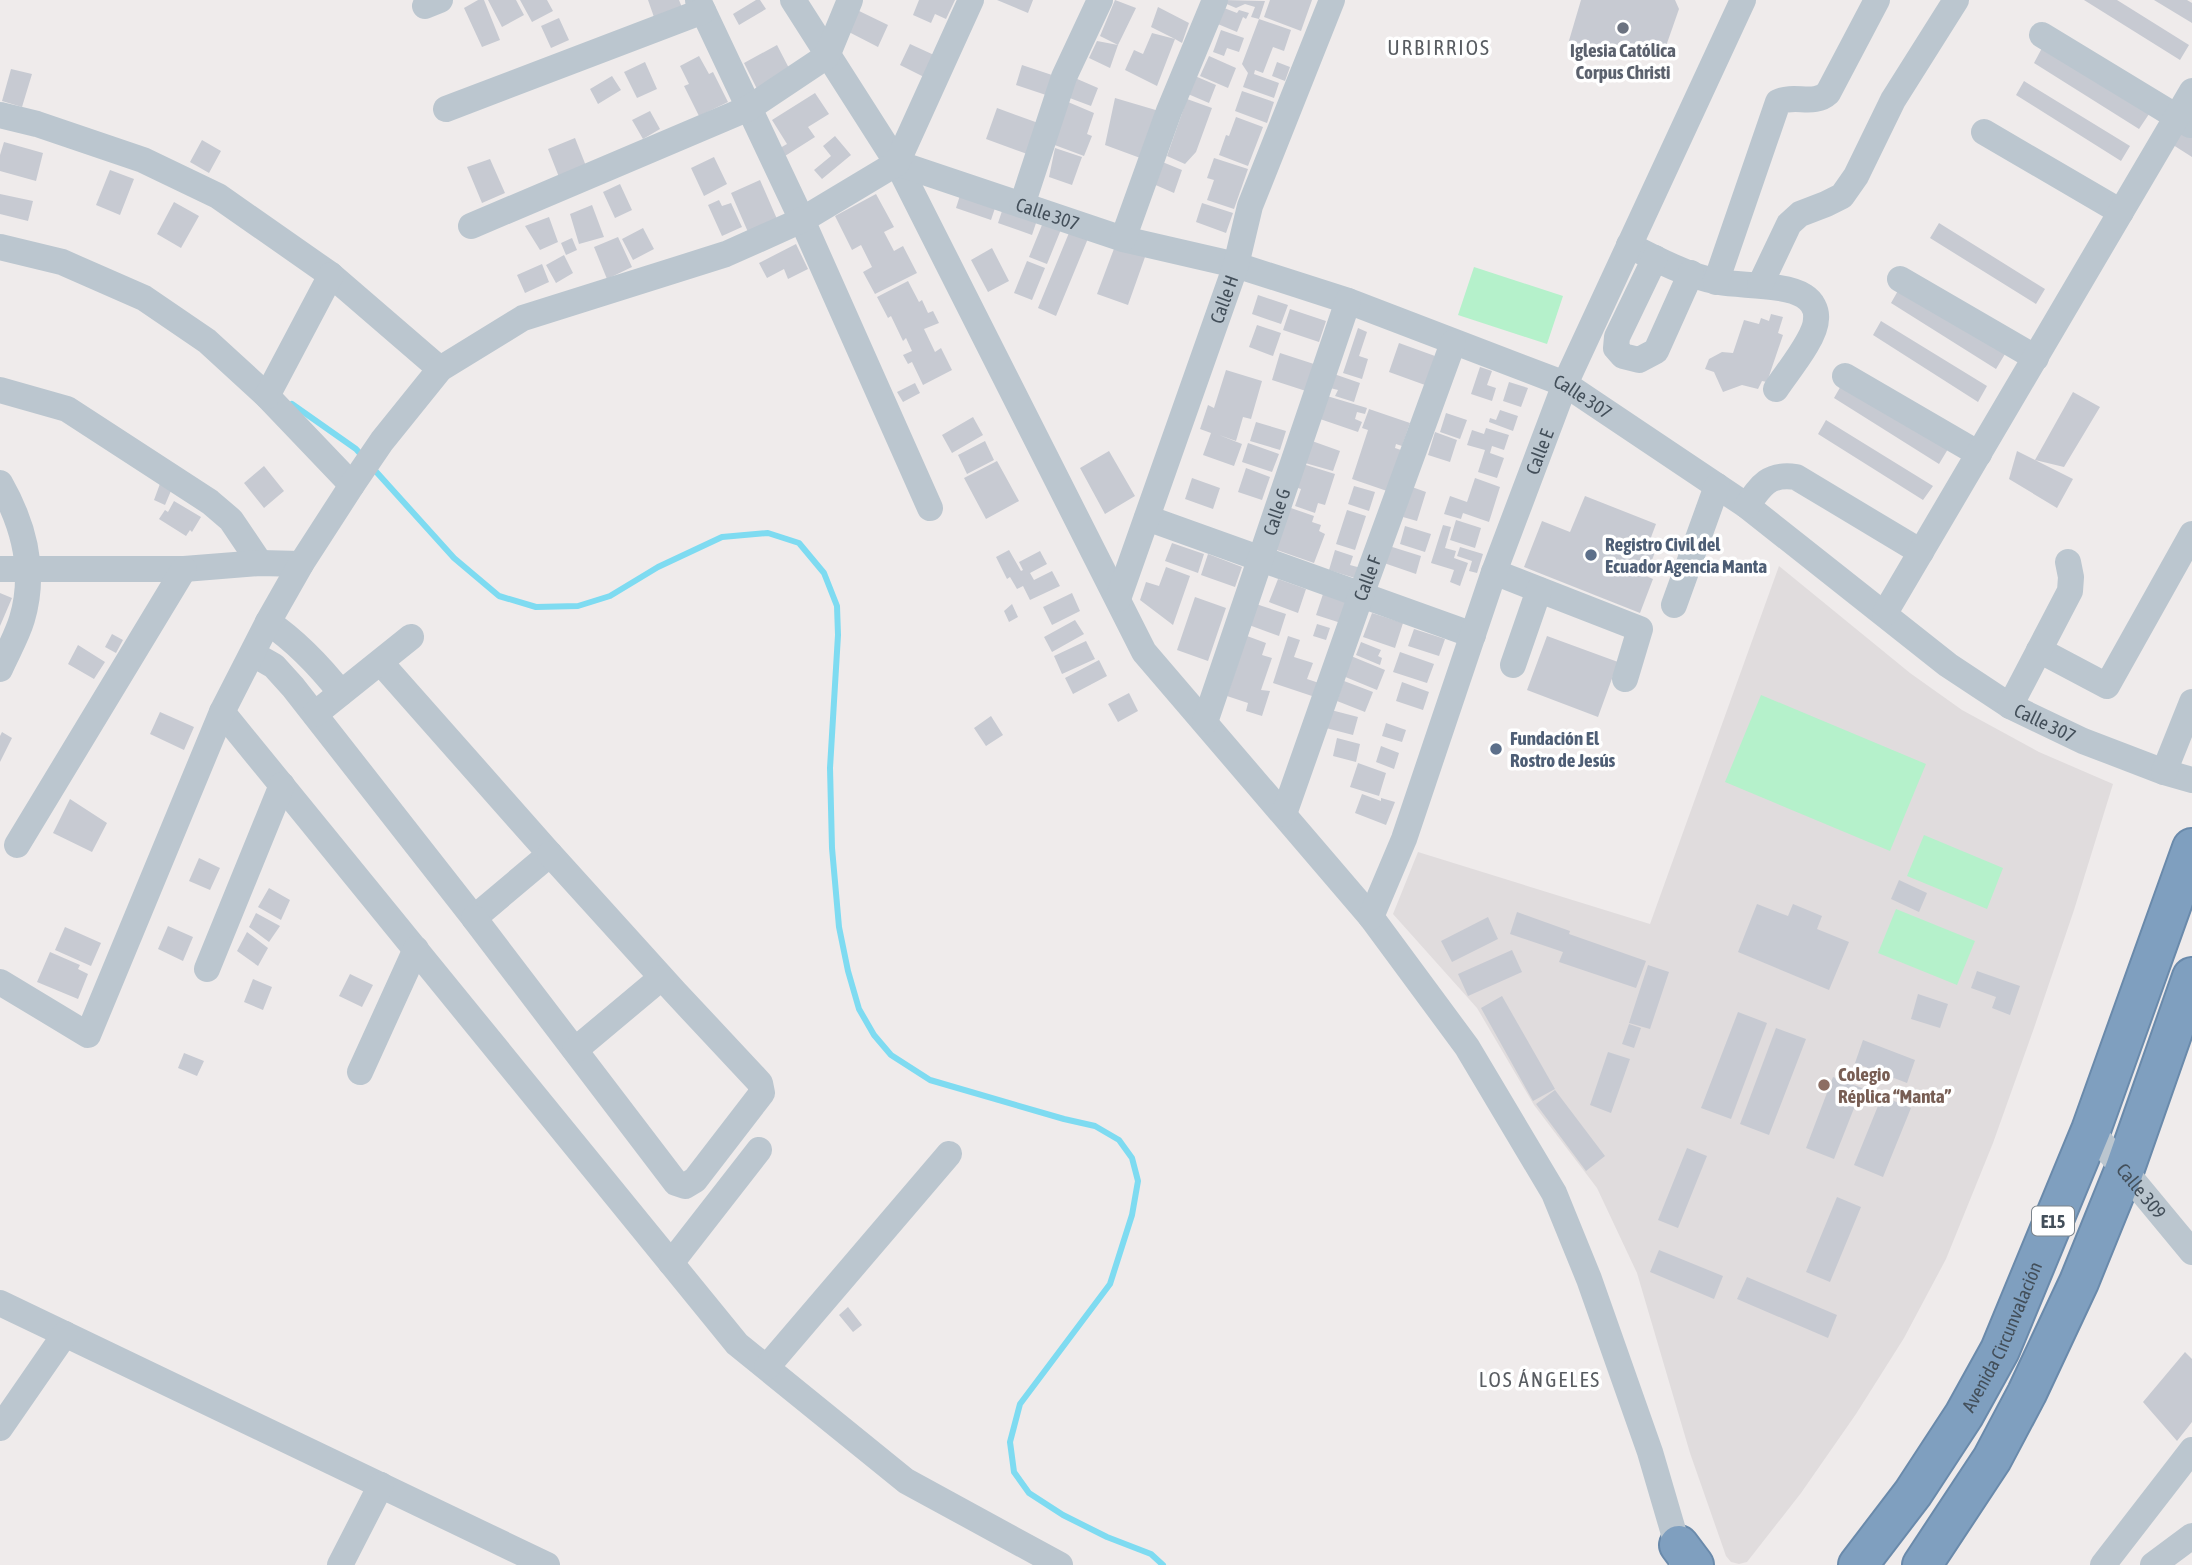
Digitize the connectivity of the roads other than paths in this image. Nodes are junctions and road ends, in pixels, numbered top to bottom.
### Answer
1 (793, 0) edge
2 (849, 0) edge
3 (971, 0) edge
4 (1100, 0) edge
5 (1215, 0) edge
6 (1332, 0) edge
7 (1743, 0) edge
8 (1877, 0) edge
9 (1956, 0) edge
10 (701, 5) edge
11 (2042, 35) dead end
12 (827, 56) junction
13 (2192, 91) edge
14 (749, 108) junction
15 (446, 109) dead end
16 (0, 115) edge
17 (2185, 121) edge
18 (1984, 132) dead end
19 (897, 163) junction
20 (1022, 205) junction
21 (2121, 212) junction
22 (802, 220) junction
23 (471, 226) dead end
24 (1123, 239) junction
25 (1629, 245) junction
26 (0, 247) edge
27 (1655, 258) junction
28 (1236, 265) junction
29 (331, 275) junction
30 (1703, 277) junction
31 (1900, 279) dead end
32 (1760, 285) junction
33 (1348, 301) junction
34 (1453, 343) junction
35 (2036, 358) junction
36 (440, 369) junction
37 (1845, 376) dead end
38 (1565, 384) junction
39 (1776, 389) dead end
40 (0, 390) edge
41 (267, 396) junction
42 (1979, 454) junction
43 (0, 484) edge
44 (352, 485) junction
45 (1717, 486) junction
46 (1747, 506) junction
47 (930, 508) dead end
48 (1147, 518) junction
49 (2192, 534) edge
50 (1921, 552) junction
51 (1260, 559) junction
52 (2068, 562) dead end
53 (260, 563) junction
54 (301, 564) junction
55 (30, 568) junction
56 (0, 569) edge
57 (184, 569) junction
58 (1494, 572) junction
59 (1539, 590) junction
60 (1361, 595) junction
61 (1118, 599) junction
62 (1674, 605) dead end
63 (1885, 613) junction
64 (268, 622) junction
65 (1473, 635) junction
66 (411, 637) dead end
67 (2039, 650) junction
68 (253, 653) junction
69 (381, 663) junction
70 (1513, 665) dead end
71 (0, 669) edge
72 (1625, 679) dead end
73 (341, 693) junction
74 (2192, 702) edge
75 (2010, 706) junction
76 (222, 712) junction
77 (315, 714) junction
78 (1205, 722) junction
79 (2164, 772) junction
80 (2192, 780) edge
81 (282, 785) junction
82 (1284, 814) junction
83 (17, 845) dead end
84 (2192, 848) edge
85 (550, 853) junction
86 (1371, 917) junction
87 (474, 918) junction
88 (416, 949) junction
89 (206, 969) dead end
90 (2192, 977) edge
91 (662, 978) junction
92 (0, 982) edge
93 (575, 1050) junction
94 (360, 1072) dead end
95 (2091, 1130) junction
96 (759, 1150) dead end
97 (949, 1154) dead end
98 (2124, 1171) junction
99 (2192, 1252) edge
100 (671, 1263) junction
101 (0, 1303) edge
102 (65, 1334) junction
103 (767, 1367) junction
104 (0, 1428) edge
105 (2192, 1450) edge
106 (381, 1485) junction
107 (2192, 1536) edge
108 (518, 1559) edge
109 (1858, 1559) edge
110 (1683, 1560) edge
111 (1927, 1563) edge
112 (340, 1565) edge
113 (547, 1565) edge
114 (1060, 1565) edge
115 (2103, 1565) edge
116 (2153, 1565) edge

1 - 12 street
2 - 12 street
3 - 19 street
4 - 20 street
5 - 24 street
6 - 28 street, Calle H
7 - 25 street, Calle E
8 - 30 street
9 - 32 street
10 - 14 street
10 - 15 street
11 - 17 street
12 - 14 street
12 - 19 street
13 - 17 street
14 - 22 street
14 - 23 street
16 - 29 street
17 - 21 street
18 - 21 street
19 - 20 street, Calle 307
19 - 22 street
19 - 61 street
20 - 24 street, Calle 307
21 - 35 street
22 - 36 street
22 - 47 street
24 - 28 street, Calle 307
25 - 27 street
25 - 38 street, Calle E
26 - 41 street
27 - 30 street
27 - 30 street
28 - 33 street, Calle 307
28 - 48 street, Calle H
29 - 36 street
29 - 41 street
30 - 32 street
31 - 35 street
32 - 39 street
33 - 34 street, Calle 307
33 - 51 street, Calle G
34 - 38 street, Calle 307
34 - 60 street, Calle F
35 - 42 street
36 - 44 street
37 - 42 street
38 - 45 street, Calle 307
38 - 58 street, Calle E
40 - 53 street
41 - 44 street
42 - 50 street
43 - 55 street
44 - 54 street
45 - 46 street, Calle 307
45 - 62 street
46 - 50 street
46 - 63 street, Calle 307
48 - 51 street
48 - 61 street, Calle H
49 - 67 street
50 - 63 street
51 - 60 street
51 - 78 street, Calle G
52 - 67 street
53 - 54 street
53 - 57 street
54 - 64 street
55 - 56 street
55 - 57 street
55 - 71 street
57 - 83 street
58 - 59 street
58 - 65 street, Calle E
59 - 70 street
59 - 72 street
60 - 65 street
60 - 82 street, Calle F
61 - 78 street
63 - 75 street, Calle 307
64 - 68 street
64 - 73 street
65 - 86 street, Calle E
66 - 69 street
67 - 75 street
68 - 76 street
68 - 77 street
69 - 73 street
69 - 85 street
73 - 77 street
74 - 79 street
75 - 79 street, Calle 307
76 - 81 street
76 - 92 street
77 - 87 street
78 - 82 street
79 - 80 street, Calle 307
81 - 88 street
81 - 89 street
82 - 86 street
84 - 95 highway, Avenida Circunvalación / E15
85 - 87 street
85 - 91 street
86 - 110 street
87 - 93 street
88 - 94 street
88 - 100 street
90 - 98 highway, E15
91 - 93 street
91 - 93 street
95 - 98 street, Calle 309
95 - 109 highway, Avenida Circunvalación / E15
96 - 100 street
97 - 103 street
98 - 99 street, Calle 309
98 - 111 highway, E15
100 - 103 street
101 - 102 street
102 - 104 street
102 - 106 street
103 - 114 street
105 - 115 street
106 - 108 street
106 - 112 street
107 - 116 street
108 - 113 street

